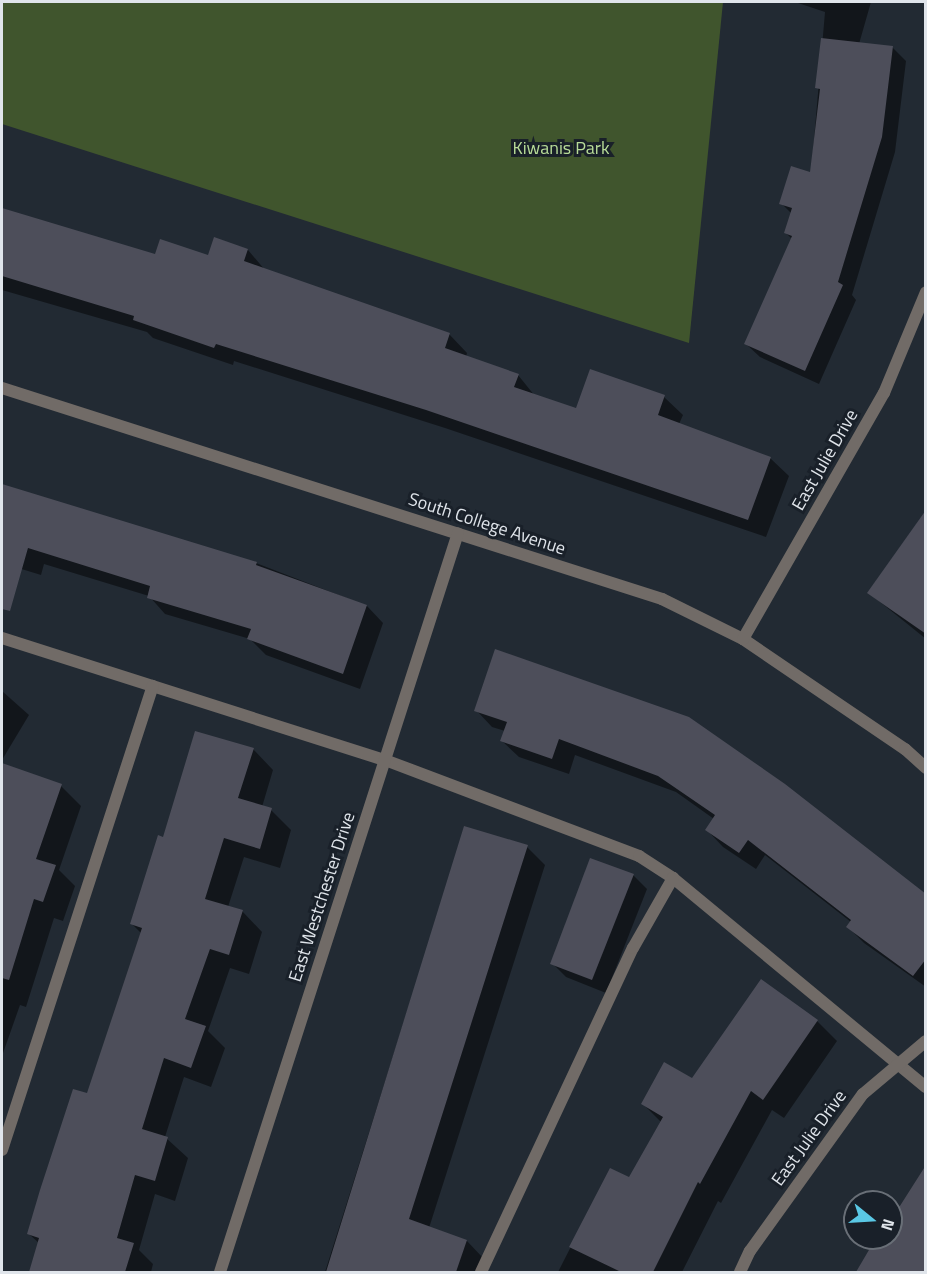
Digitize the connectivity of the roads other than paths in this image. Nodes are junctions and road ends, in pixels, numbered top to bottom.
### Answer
1 (926, 292) edge
2 (2, 388) edge
3 (458, 533) junction
4 (2, 638) edge
5 (743, 639) junction
6 (153, 686) junction
7 (385, 760) junction
8 (926, 768) edge
9 (674, 878) junction
10 (926, 1041) edge
11 (898, 1064) junction
12 (926, 1087) edge
13 (2, 1150) edge
14 (220, 1272) edge
15 (481, 1272) edge
16 (740, 1272) edge

1 - 5 street, East Julie Drive
2 - 3 street, South College Avenue
3 - 5 street, South College Avenue
3 - 7 street, East Westchester Drive
4 - 6 street
5 - 8 street, South College Avenue
6 - 7 street
6 - 13 street
7 - 9 street
7 - 14 street, East Westchester Drive
9 - 11 street
9 - 15 street
10 - 11 street, East Julie Drive
11 - 12 street
11 - 16 street, East Julie Drive

